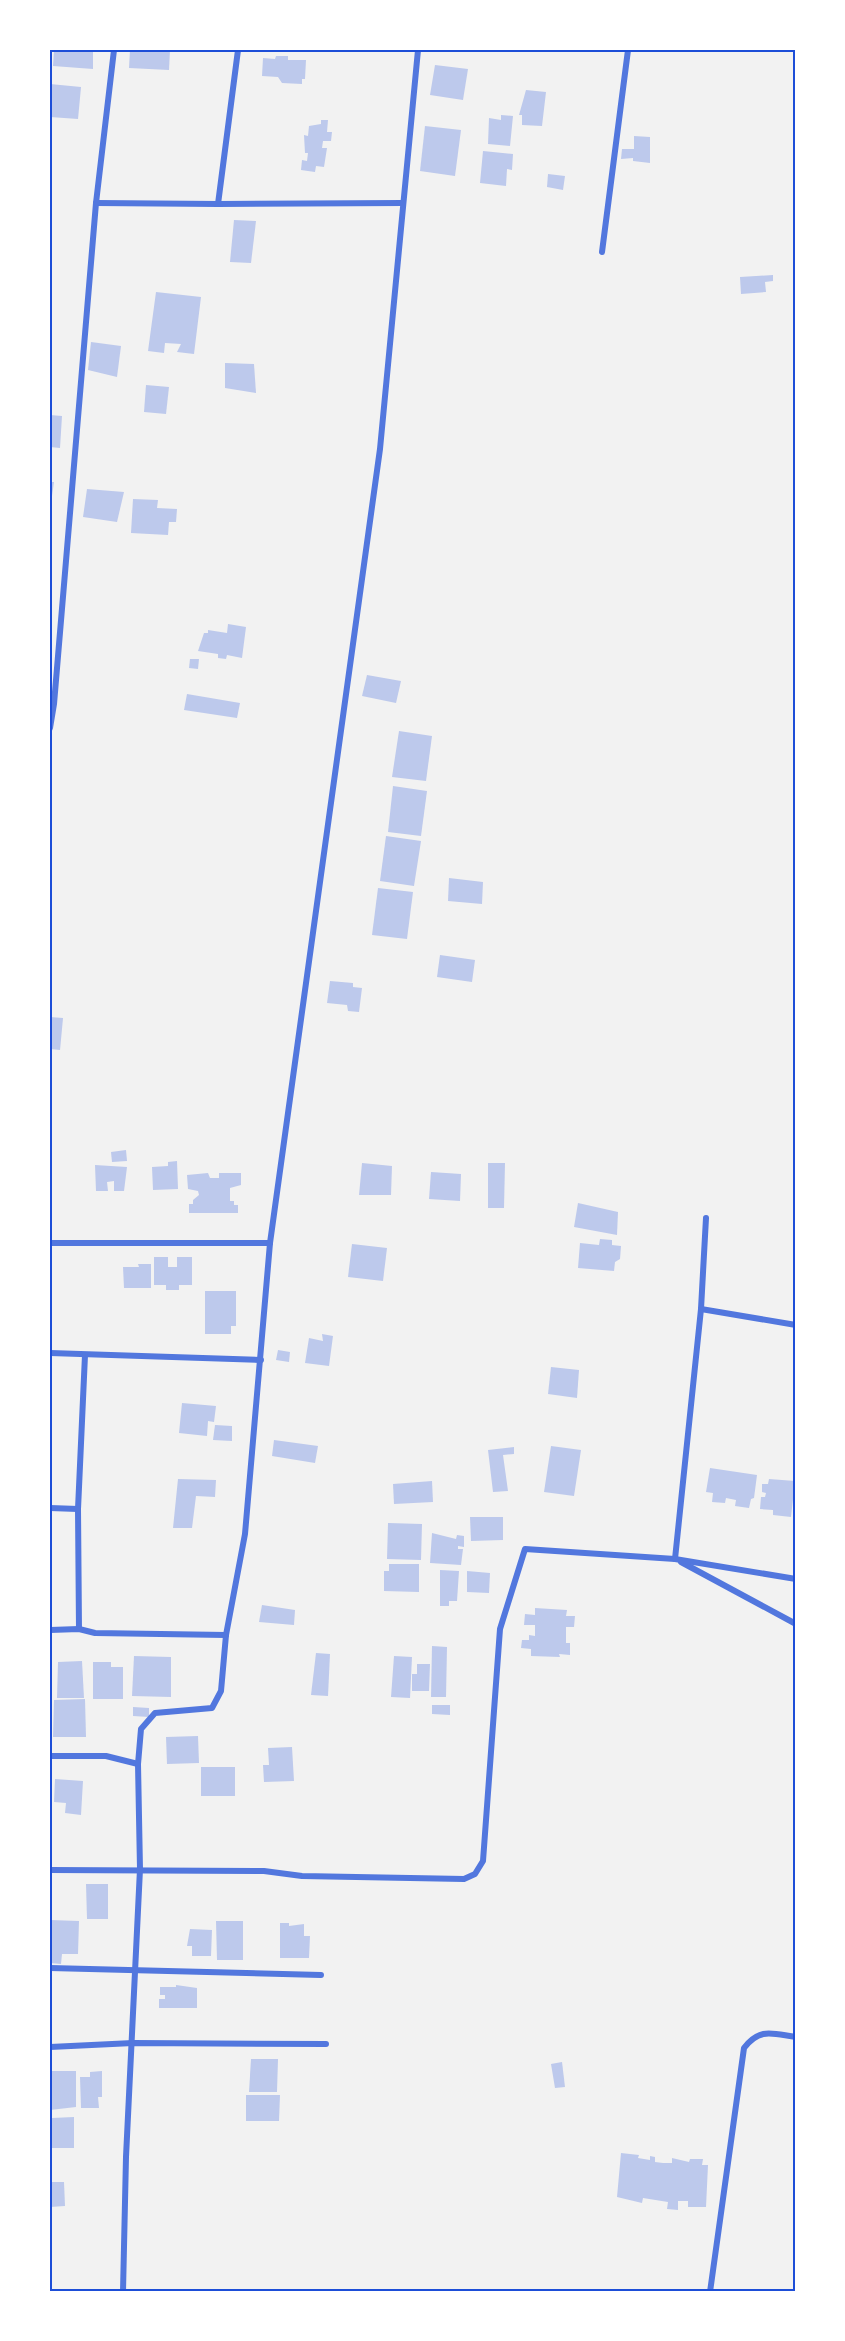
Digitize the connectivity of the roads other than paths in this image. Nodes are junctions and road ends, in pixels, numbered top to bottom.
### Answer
1 (114, 50) edge
2 (238, 50) edge
3 (418, 50) edge
4 (628, 50) edge
5 (96, 203) junction
6 (403, 203) junction
7 (218, 204) junction
8 (602, 252) dead end
9 (50, 728) edge
10 (706, 1218) dead end
11 (50, 1243) edge
12 (270, 1243) junction
13 (701, 1309) junction
14 (795, 1325) edge
15 (50, 1353) edge
16 (84, 1355) junction
17 (261, 1360) junction
18 (50, 1508) edge
19 (78, 1509) junction
20 (675, 1559) junction
21 (795, 1579) edge
22 (795, 1624) edge
23 (80, 1629) junction
24 (50, 1630) edge
25 (226, 1635) junction
26 (50, 1756) edge
27 (138, 1764) junction
28 (140, 1869) junction
29 (50, 1870) edge
30 (50, 1968) edge
31 (137, 1971) junction
32 (321, 1975) dead end
33 (795, 2037) edge
34 (133, 2043) junction
35 (326, 2044) dead end
36 (50, 2047) edge
37 (123, 2292) edge
38 (710, 2292) edge

1 - 5 street
2 - 7 street
3 - 6 street
4 - 8 street
5 - 7 street
5 - 9 street
6 - 7 street
6 - 12 street
10 - 13 street
11 - 12 street
12 - 17 street
13 - 14 street
13 - 20 street
15 - 16 street
16 - 17 street
16 - 19 street
17 - 25 street
18 - 19 street
19 - 23 street
20 - 21 street
20 - 22 street
20 - 28 street
23 - 24 street
23 - 25 street
25 - 27 street
26 - 27 street
27 - 28 street
28 - 29 street
28 - 31 street
30 - 31 street
31 - 32 street
31 - 34 street
33 - 38 street
34 - 35 street
34 - 36 street
34 - 37 street

